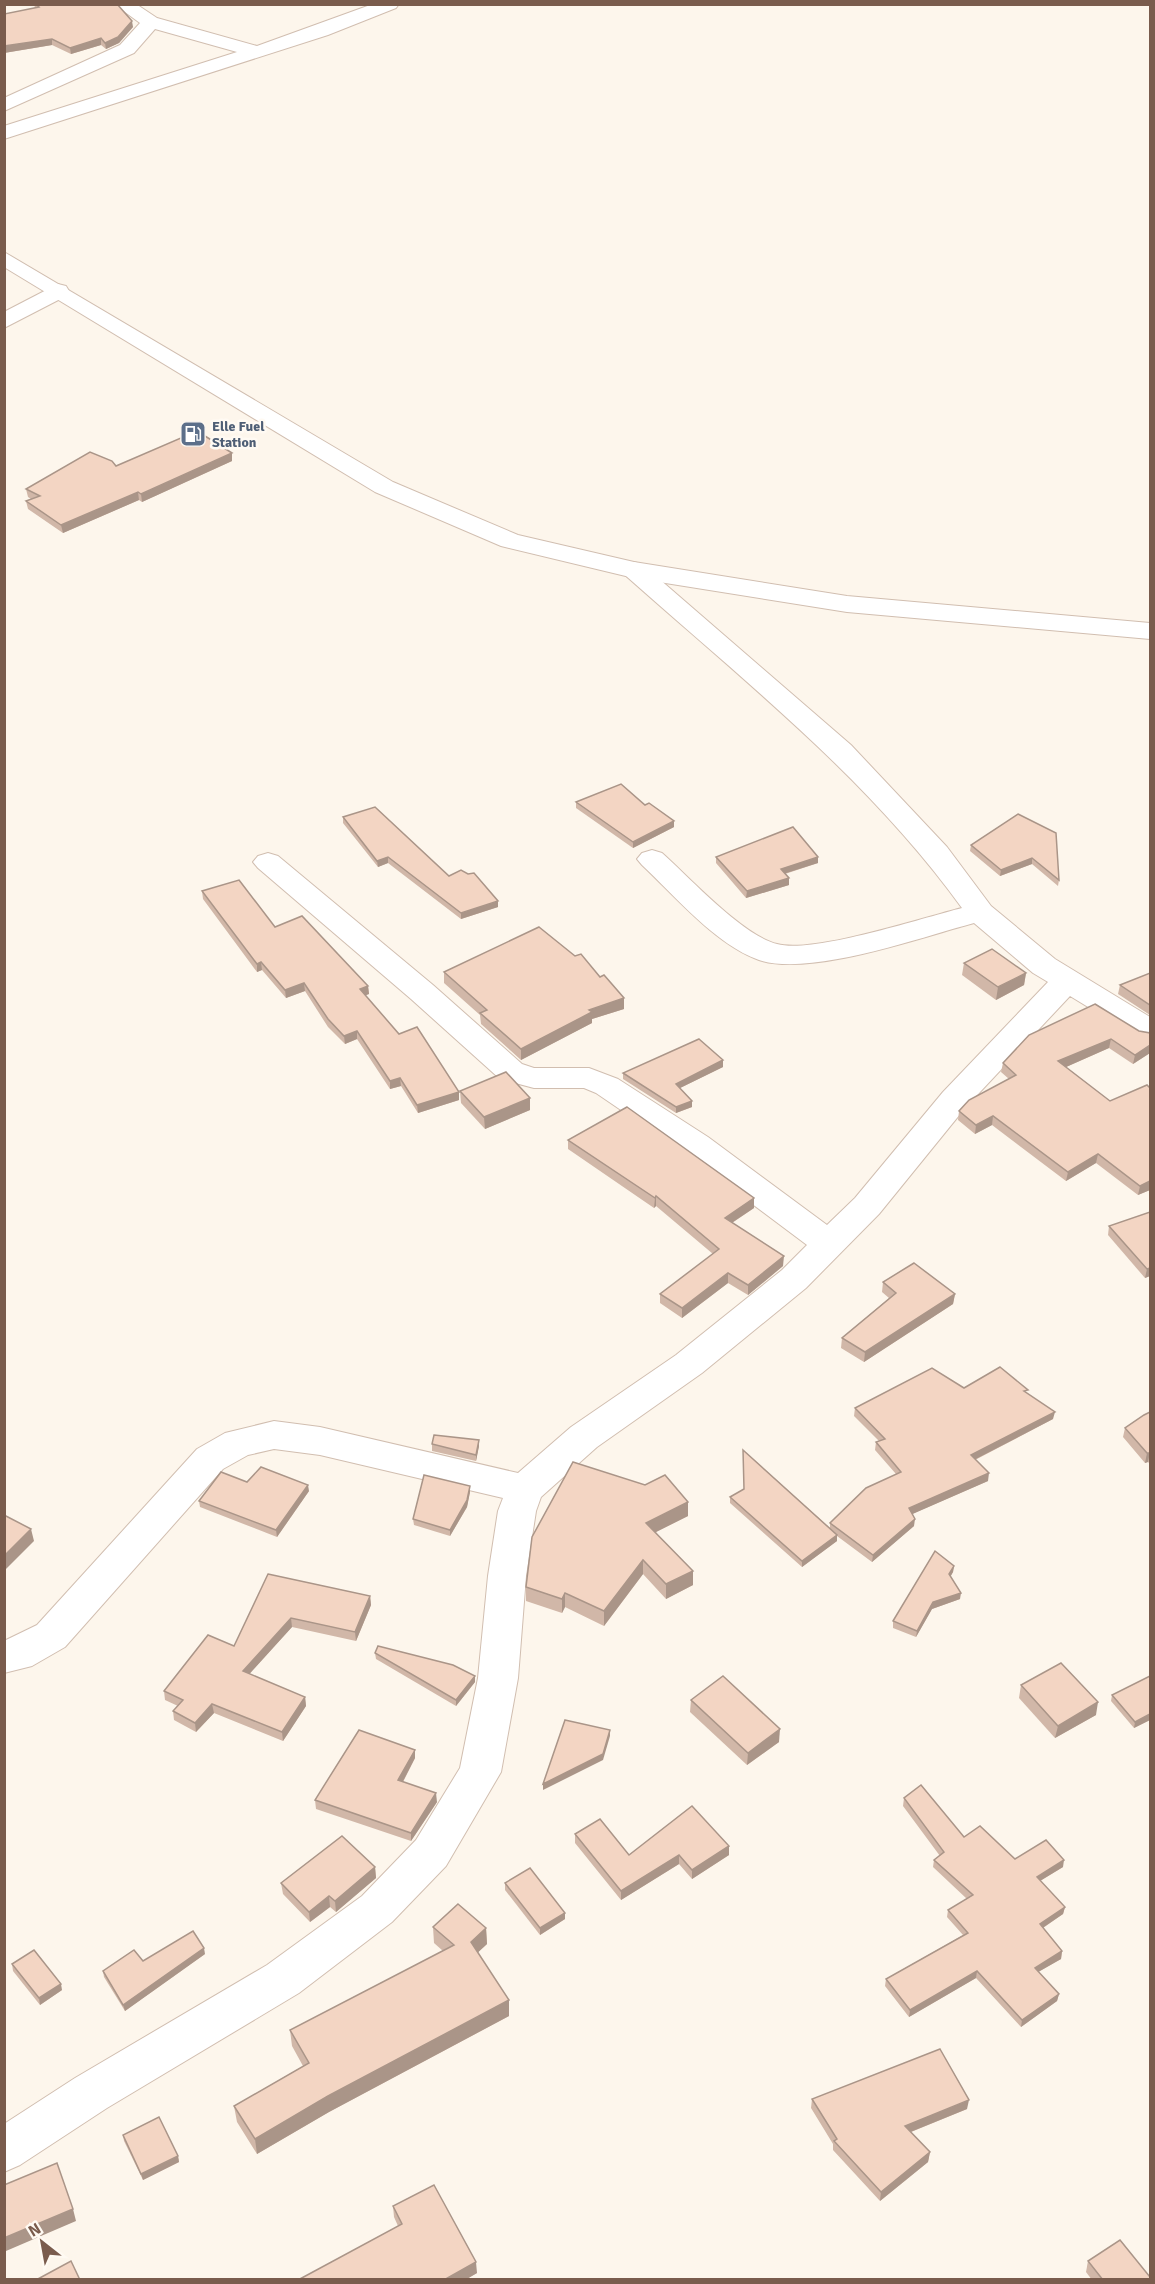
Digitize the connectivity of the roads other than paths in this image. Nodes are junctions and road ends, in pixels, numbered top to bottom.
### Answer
1 (123, 4) edge
2 (390, 4) edge
3 (151, 22) junction
4 (254, 51) junction
5 (4, 105) edge
6 (4, 133) edge
7 (4, 258) edge
8 (58, 291) junction
9 (4, 321) edge
10 (634, 570) junction
11 (1150, 631) edge
12 (652, 859) dead end
13 (268, 862) dead end
14 (980, 912) junction
15 (1067, 981) junction
16 (1150, 1031) edge
17 (829, 1244) junction
18 (525, 1490) junction
19 (4, 1657) edge
20 (4, 2150) edge

1 - 3 street
2 - 4 street
3 - 4 street
3 - 5 street
4 - 6 street
7 - 8 street
8 - 9 street
8 - 10 street
10 - 11 street
10 - 14 street
12 - 14 street
13 - 17 street
14 - 15 street
15 - 16 street
15 - 17 street
17 - 18 street
18 - 19 street
18 - 20 street

